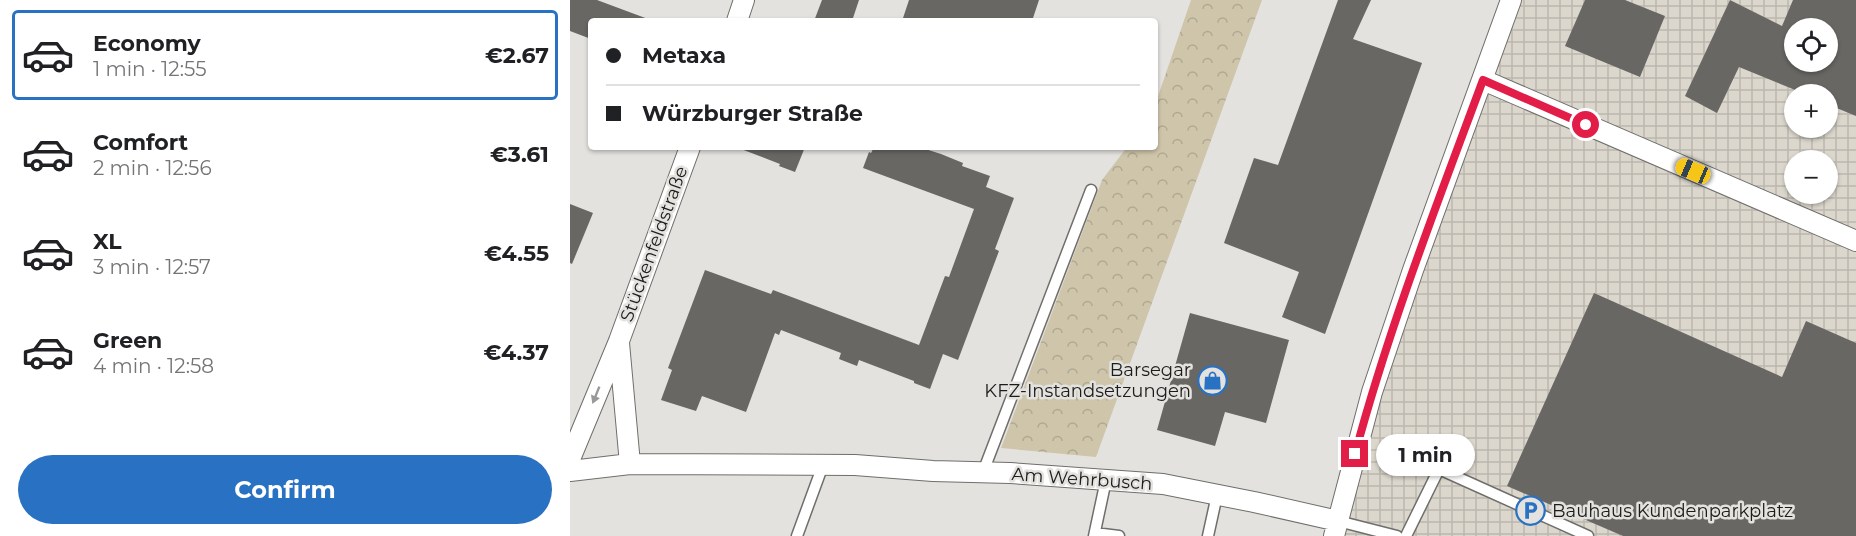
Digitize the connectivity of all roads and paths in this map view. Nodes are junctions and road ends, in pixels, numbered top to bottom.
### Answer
1 (744, 0) edge
2 (1511, 0) edge
3 (737, 18) edge
4 (1483, 80) junction
5 (689, 150) edge
6 (1091, 190) dead end
7 (1856, 241) edge
8 (619, 341) junction
9 (570, 459) edge
10 (630, 464) junction
11 (823, 465) junction
12 (570, 471) edge
13 (983, 472) junction
14 (1106, 480) junction
15 (1217, 495) junction
16 (1336, 528) edge
17 (1095, 534) edge
18 (797, 536) edge
19 (1119, 536) edge
20 (1208, 536) edge
21 (1397, 536) edge
22 (1406, 536) edge
23 (1587, 536) edge

1 - 3 street
2 - 4 street
4 - 7 street
4 - 16 street
5 - 8 street, Stückenfeldstraße
6 - 13 lane
8 -> 9 street, Stückenfeldstraße
8 - 10 street, Stückenfeldstraße
10 - 11 street, Am Wehrbusch
10 - 12 street, Am Wehrbusch
11 - 13 street, Am Wehrbusch
11 - 18 lane
13 - 14 street, Am Wehrbusch
14 - 15 street, Am Wehrbusch
14 - 17 lane
15 - 16 street, Am Wehrbusch
15 - 20 lane
16 - 21 lane
17 - 19 lane
22 - 23 lane

